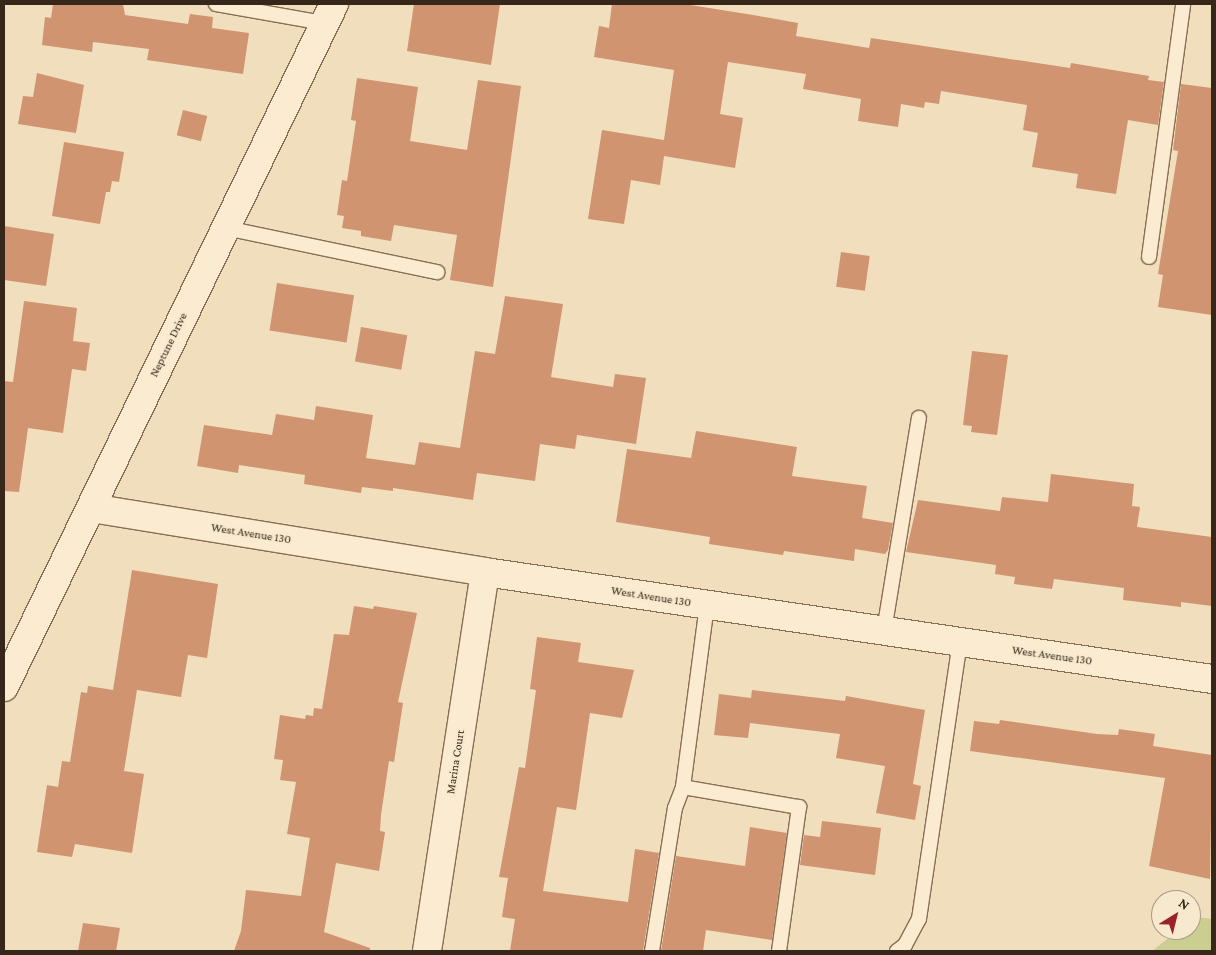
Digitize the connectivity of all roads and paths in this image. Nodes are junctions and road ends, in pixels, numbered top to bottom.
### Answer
1 (216, 4) edge
2 (1183, 4) edge
3 (329, 13) edge
4 (226, 228) junction
5 (1149, 257) dead end
6 (437, 272) dead end
7 (919, 418) dead end
8 (91, 508) junction
9 (485, 572) junction
10 (707, 605) junction
11 (884, 631) junction
12 (960, 642) junction
13 (1212, 679) edge
14 (4, 687) edge
15 (683, 787) junction
16 (427, 951) edge
17 (652, 951) edge
18 (779, 951) edge
19 (897, 951) edge

1 - 3 lane
2 - 5 lane
3 - 4 street, Neptune Drive
4 - 6 lane
4 - 8 street, Neptune Drive
7 - 11 lane
8 - 9 street, West Avenue 130
8 - 14 street, Neptune Drive
9 - 10 street, West Avenue 130
9 - 16 street, Marina Court
10 - 11 street, West Avenue 130
10 - 15 lane
11 - 12 street, West Avenue 130
12 - 13 street, West Avenue 130
12 - 19 lane
15 - 17 lane
15 - 18 lane

